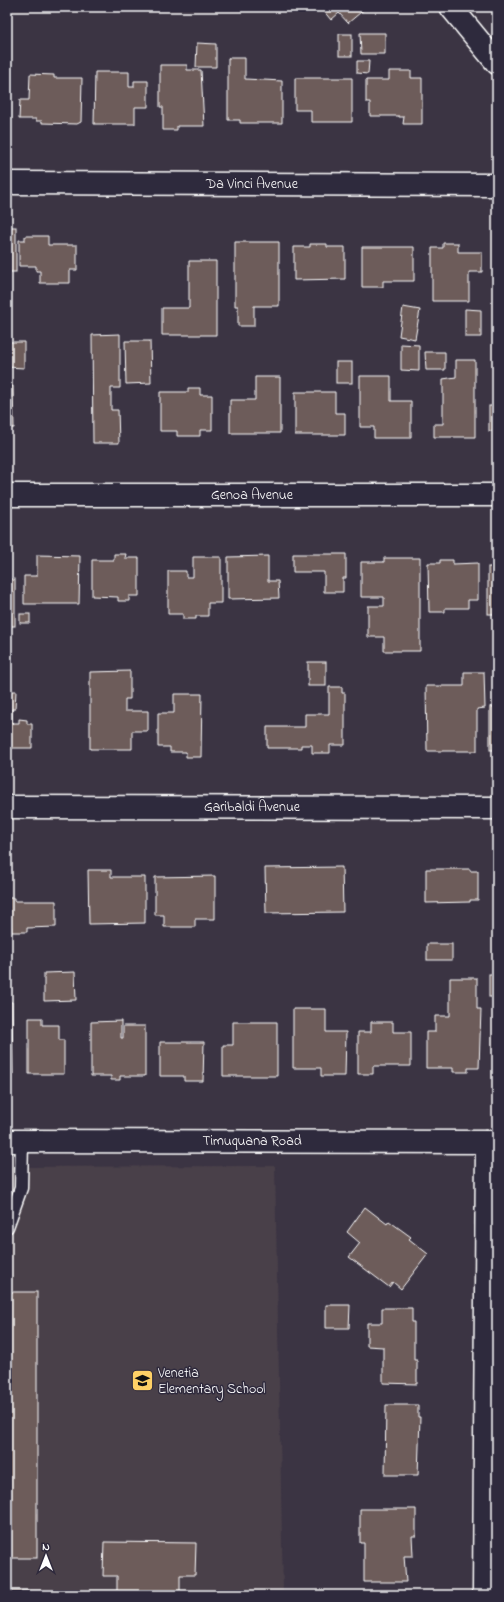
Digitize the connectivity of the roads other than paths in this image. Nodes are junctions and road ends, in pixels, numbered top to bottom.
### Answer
1 (451, 7) edge
2 (497, 63) edge
3 (7, 183) edge
4 (497, 185) edge
5 (7, 495) edge
6 (497, 495) edge
7 (7, 807) edge
8 (497, 808) edge
9 (15, 1141) edge
10 (492, 1142) edge
11 (7, 1228) edge
12 (491, 1489) edge
13 (484, 1595) edge

1 - 2 street
3 - 4 street, Da Vinci Avenue
5 - 6 street, Genoa Avenue
7 - 8 street, Garibaldi Avenue
9 - 10 street, Timuquana Road
9 - 11 lane
10 - 12 street
12 - 13 street

